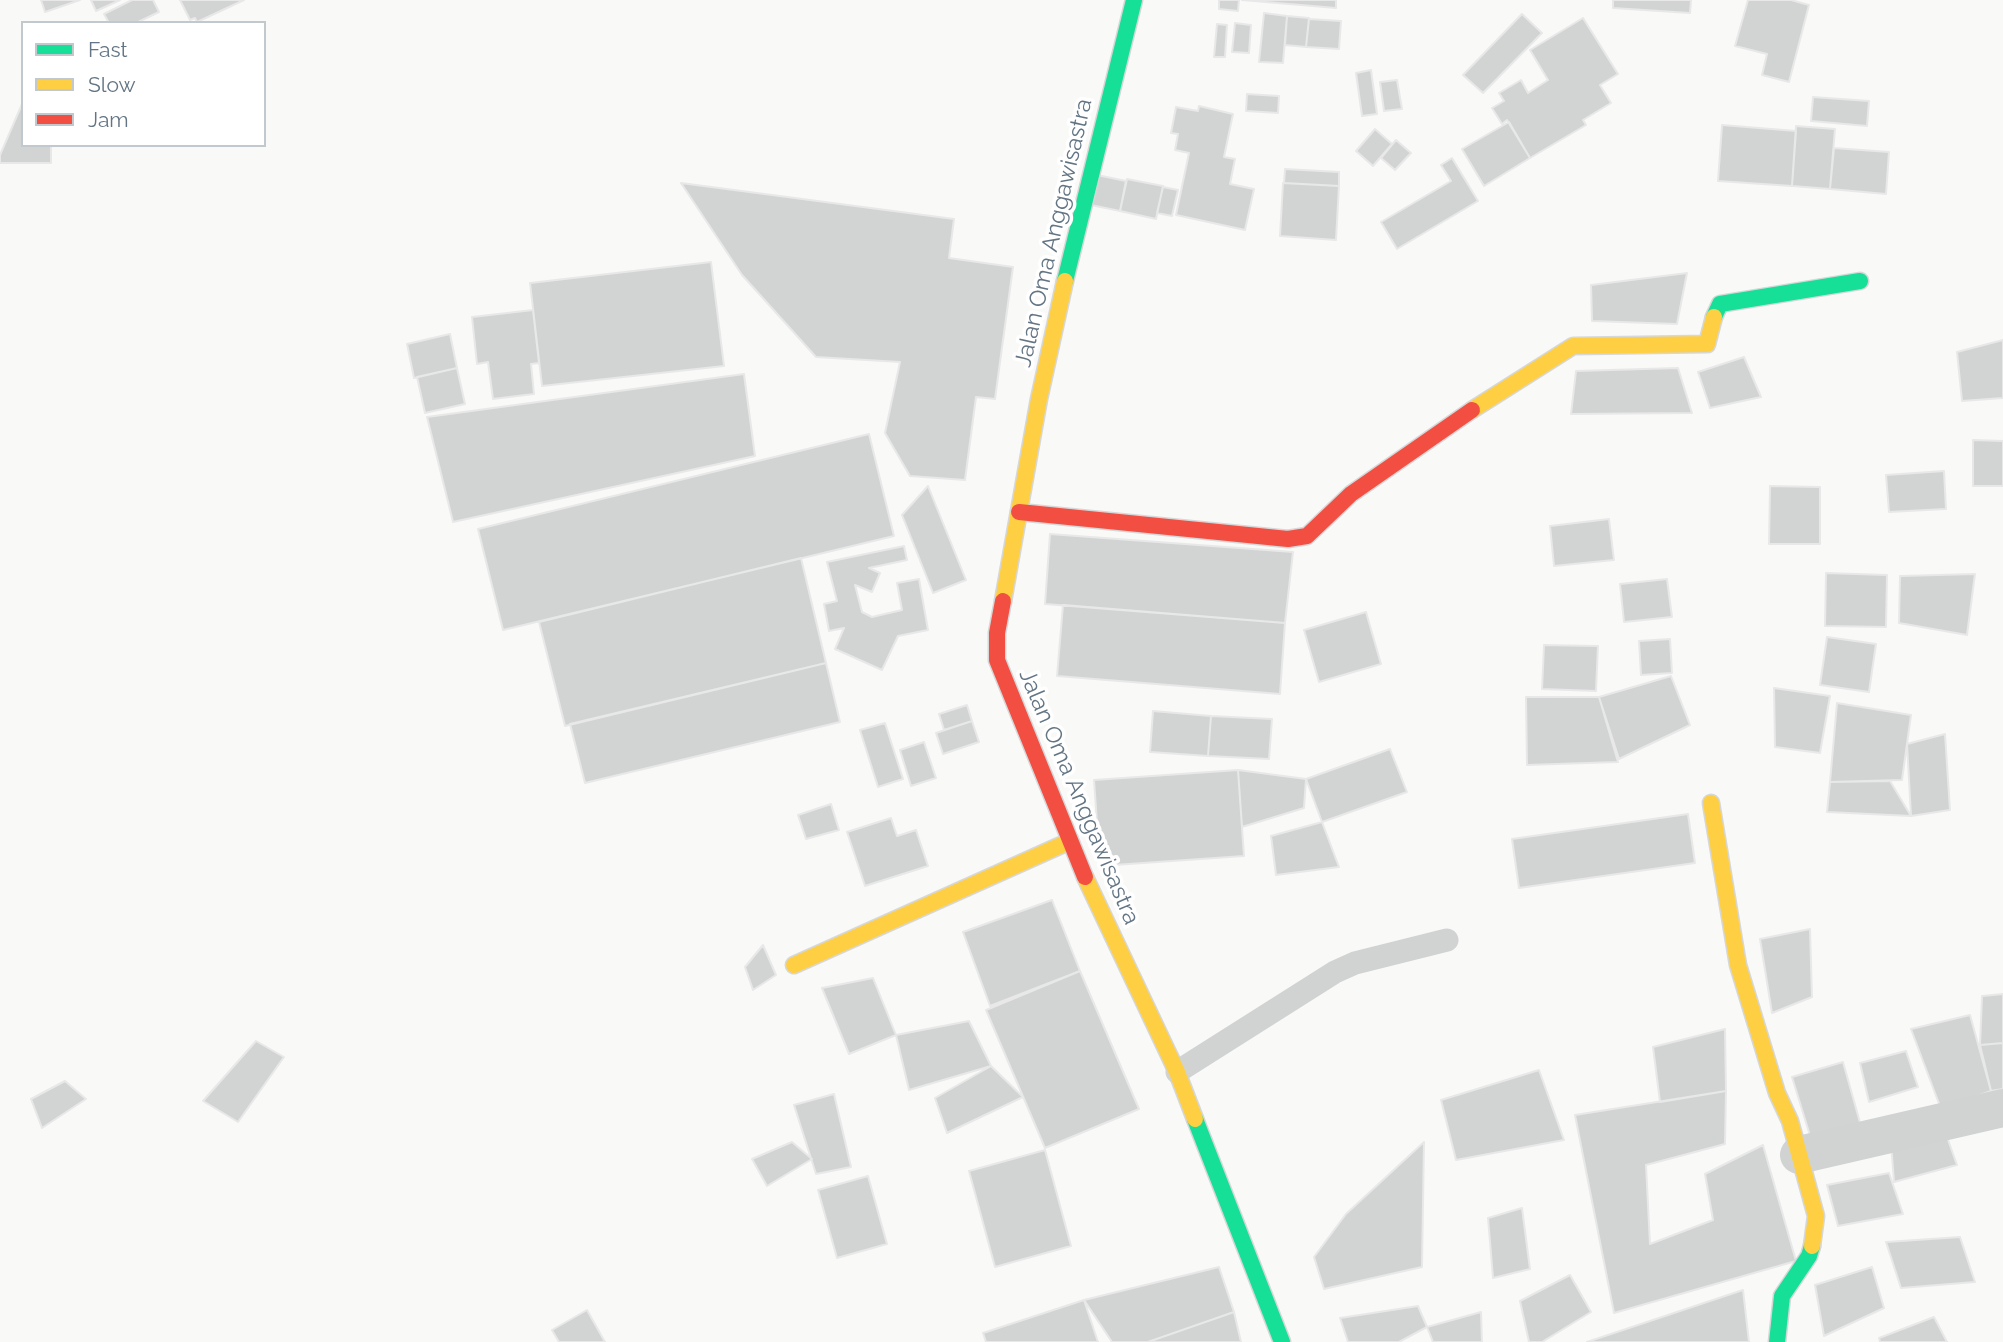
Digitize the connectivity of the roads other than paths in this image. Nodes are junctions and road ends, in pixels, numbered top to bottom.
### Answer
1 (1134, 0) edge
2 (1860, 281) dead end
3 (1019, 512) junction
4 (1711, 803) dead end
5 (1068, 842) junction
6 (1447, 940) dead end
7 (794, 965) dead end
8 (1177, 1072) junction
9 (2003, 1108) edge
10 (1799, 1155) junction
11 (1282, 1342) edge
12 (1777, 1342) edge

1 - 3 street, Jalan Oma Anggawisastra
2 - 3 street
3 - 5 street, Jalan Oma Anggawisastra
4 - 10 street
5 - 7 street
5 - 8 street, Jalan Oma Anggawisastra
6 - 8 lane
8 - 11 street, Jalan Oma Anggawisastra
9 - 10 street
10 - 12 street

